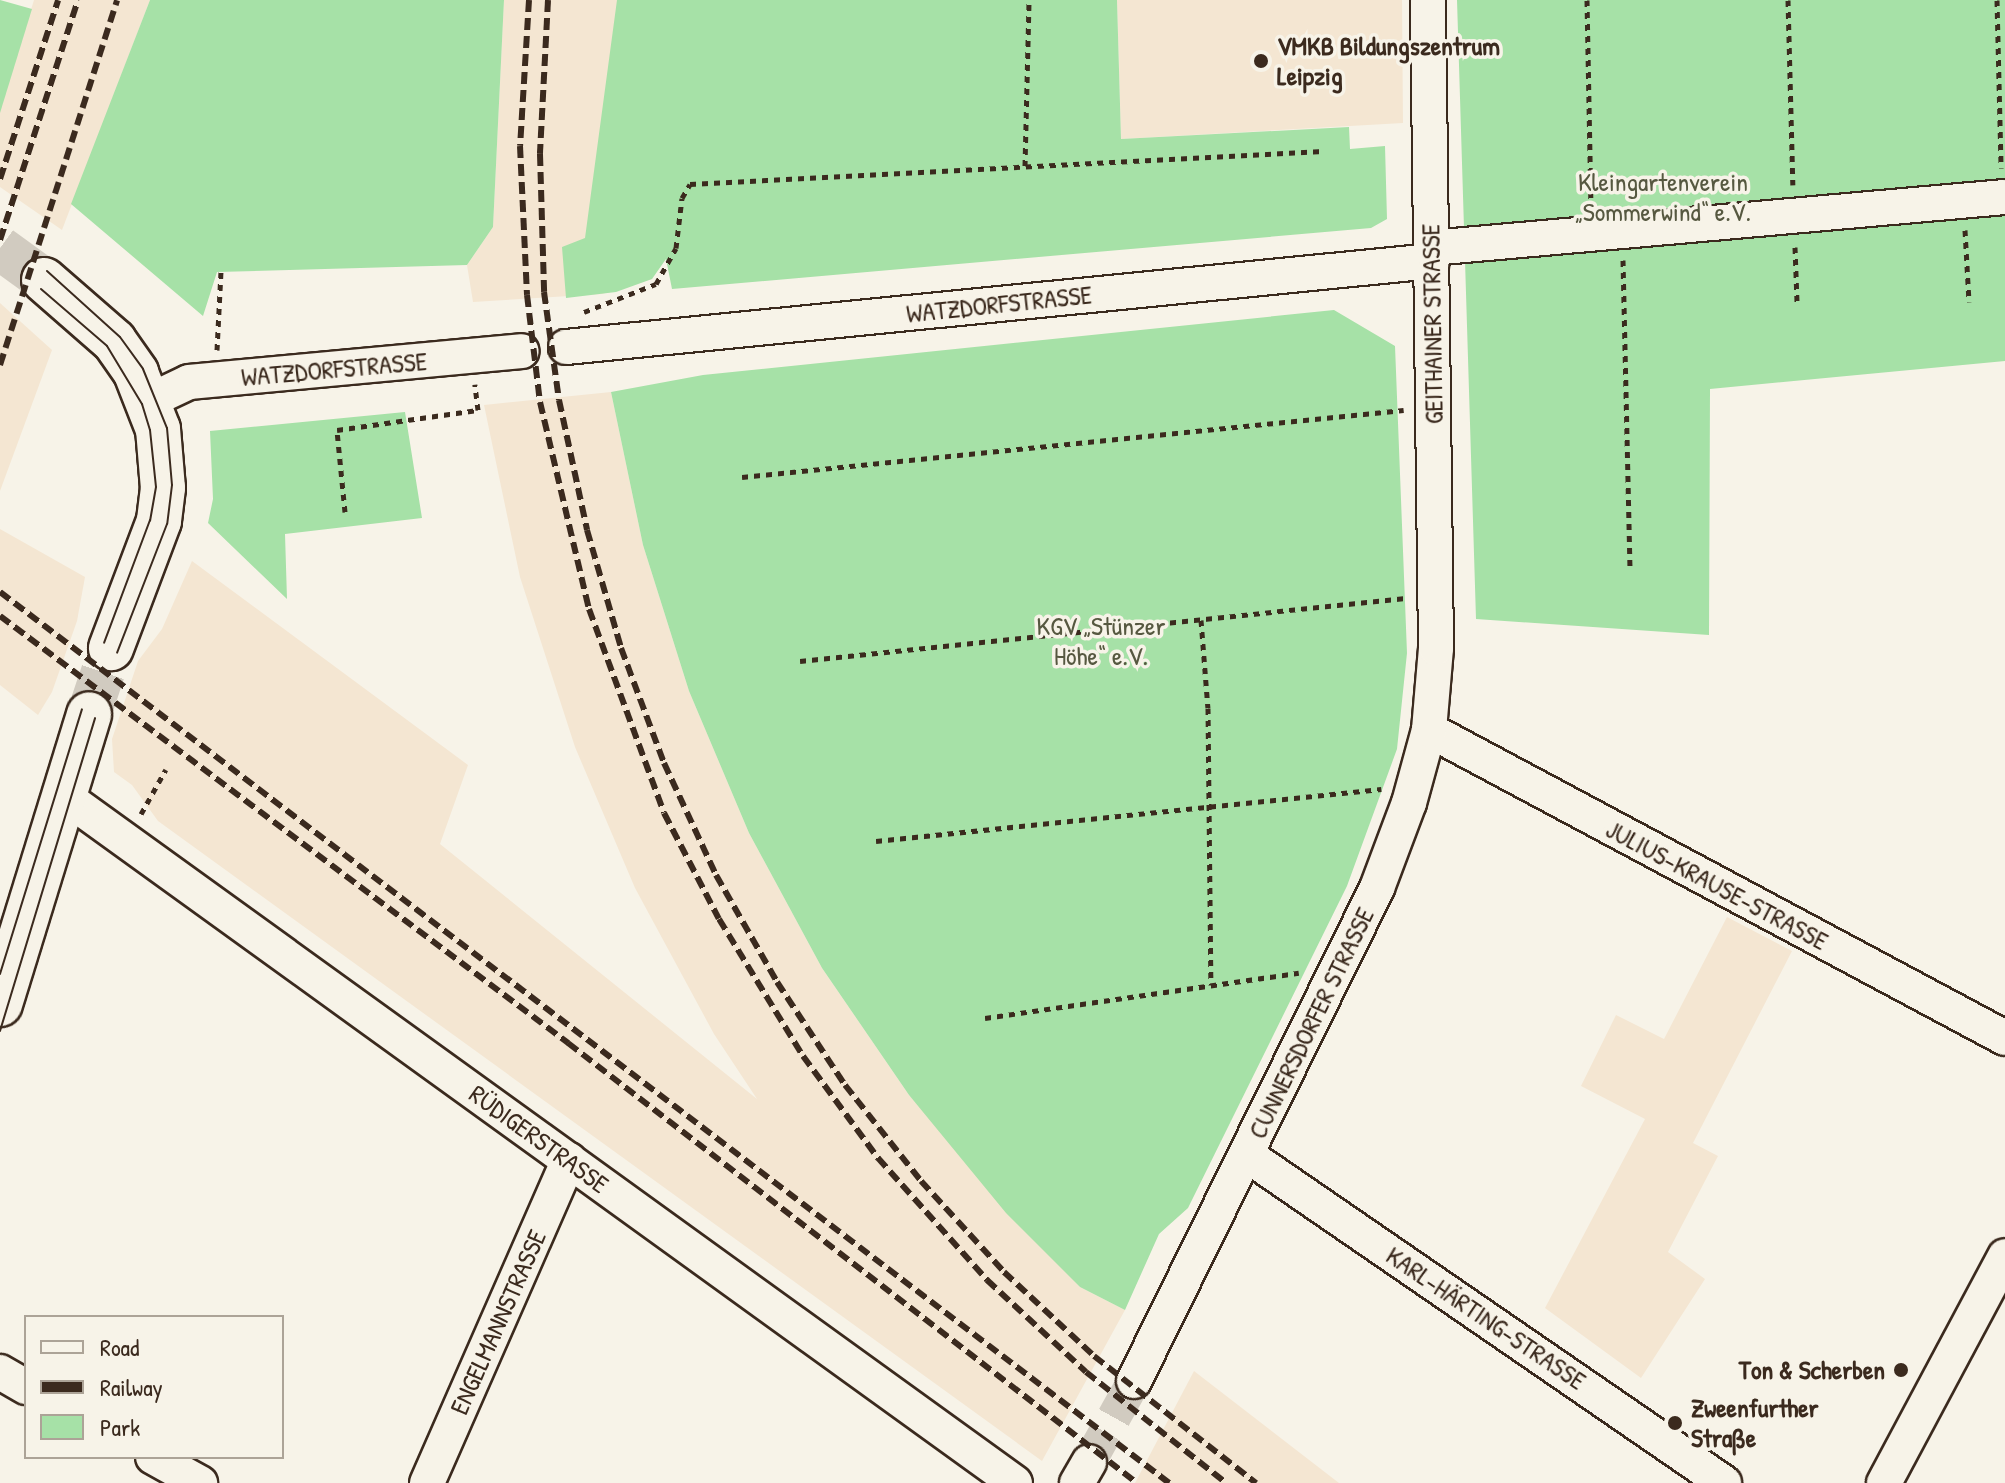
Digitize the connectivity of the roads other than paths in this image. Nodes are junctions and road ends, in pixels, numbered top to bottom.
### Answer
1 (1428, 0) edge
2 (2004, 197) edge
3 (1432, 254) junction
4 (44, 280) tunnel mouth
5 (566, 347) road end
6 (522, 351) dead end
7 (149, 401) junction
8 (111, 648) tunnel mouth
9 (1436, 648) joint
10 (89, 714) tunnel mouth
11 (1429, 730) junction
12 (64, 796) junction
13 (0, 1004) edge
14 (2005, 1038) edge
15 (1247, 1155) junction
16 (569, 1160) junction
17 (2005, 1256) edge
18 (0, 1372) edge
19 (1134, 1381) tunnel mouth
20 (24, 1386) edge
21 (157, 1459) edge
22 (200, 1483) edge
23 (427, 1483) edge
24 (1015, 1483) edge
25 (1724, 1483) edge
26 (1884, 1483) edge

1 - 3 street, GEITHAINER STRASSE
2 - 3 street, WATZDORFSTRASSE
3 - 5 street, WATZDORFSTRASSE
3 - 9 street, GEITHAINER STRASSE
4 - 7 main road
6 - 7 street, WATZDORFSTRASSE
7 - 8 main road
9 - 11 street, CUNNERSDORFER STRASSE
10 - 12 main road
11 - 14 street, JULIUS-KRAUSE-STRASSE
11 - 15 street, CUNNERSDORFER STRASSE
12 - 13 main road
12 - 16 street, RÜDIGERSTRASSE
15 - 19 street, CUNNERSDORFER STRASSE
15 - 25 street, KARL-HÄRTING-STRASSE
16 - 23 street, ENGELMANNSTRASSE
16 - 24 street, RÜDIGERSTRASSE
17 - 26 street
18 - 20 street
21 - 22 street

